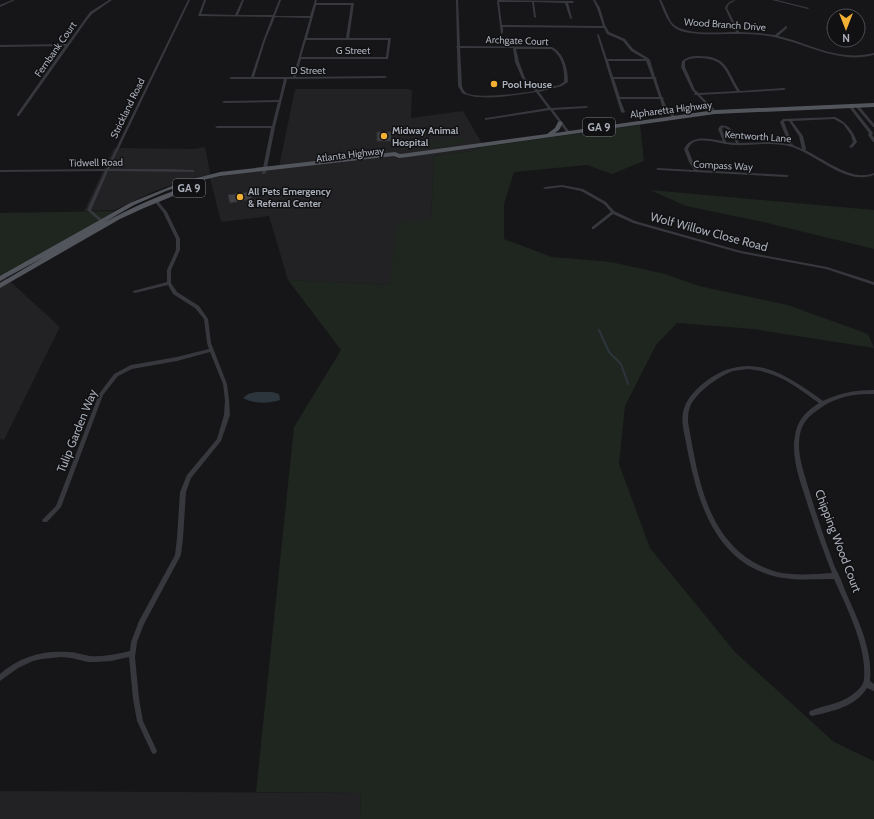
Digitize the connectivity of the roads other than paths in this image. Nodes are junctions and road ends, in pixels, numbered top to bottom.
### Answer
1 (14, 0) edge
2 (111, 0) edge
3 (189, 0) edge
4 (205, 0) edge
5 (243, 0) edge
6 (280, 0) edge
7 (457, 0) edge
8 (594, 0) edge
9 (660, 0) edge
10 (735, 0) edge
11 (773, 0) edge
12 (316, 2) edge
13 (532, 2) junction
14 (566, 2) junction
15 (573, 2) dead end
16 (0, 6) edge
17 (808, 8) dead end
18 (236, 16) junction
19 (274, 17) junction
20 (311, 17) junction
21 (535, 17) dead end
22 (571, 18) dead end
23 (501, 26) junction
24 (605, 27) junction
25 (786, 27) dead end
26 (502, 33) dead end
27 (738, 34) junction
28 (598, 35) dead end
29 (776, 36) junction
30 (305, 39) junction
31 (347, 39) junction
32 (66, 45) junction
33 (0, 46) edge
34 (458, 47) junction
35 (514, 47) junction
36 (874, 54) edge
37 (300, 58) junction
38 (606, 60) junction
39 (648, 60) junction
40 (232, 78) dead end
41 (252, 78) junction
42 (286, 78) junction
43 (294, 78) junction
44 (385, 78) dead end
45 (612, 78) junction
46 (655, 78) junction
47 (784, 89) dead end
48 (537, 91) junction
49 (740, 92) junction
50 (696, 94) junction
51 (618, 98) junction
52 (662, 98) junction
53 (280, 101) junction
54 (224, 102) dead end
55 (874, 105) edge
56 (850, 106) junction
57 (858, 106) junction
58 (586, 107) dead end
59 (550, 109) junction
60 (623, 112) dead end
61 (715, 112) junction
62 (18, 115) dead end
63 (673, 117) junction
64 (486, 119) dead end
65 (790, 120) junction
66 (560, 123) junction
67 (874, 126) edge
68 (217, 127) dead end
69 (274, 127) junction
70 (568, 132) junction
71 (873, 134) edge
72 (548, 135) junction
73 (874, 141) edge
74 (725, 143) junction
75 (738, 144) junction
76 (791, 145) junction
77 (851, 147) dead end
78 (804, 149) junction
79 (399, 156) joint
80 (107, 169) junction
81 (658, 170) dead end
82 (0, 171) edge
83 (193, 171) dead end
84 (264, 171) junction
85 (697, 171) junction
86 (874, 174) edge
87 (787, 176) dead end
88 (545, 188) dead end
89 (156, 201) junction
90 (613, 212) junction
91 (104, 223) junction
92 (593, 228) dead end
93 (0, 279) edge
94 (169, 283) junction
95 (874, 284) edge
96 (0, 286) edge
97 (135, 292) dead end
98 (212, 350) junction
99 (874, 392) edge
100 (822, 403) junction
101 (45, 520) dead end
102 (837, 576) junction
103 (132, 653) junction
104 (0, 678) edge
105 (866, 683) junction
106 (874, 688) edge
107 (812, 713) dead end
108 (154, 751) dead end

1 - 16 street
2 - 32 street, Fernbank Court
3 - 80 street, Strickland Road
4 - 18 street
5 - 18 street
6 - 19 street
7 - 34 street, Archgate Court
8 - 24 street
9 - 27 street, Wood Branch Drive
10 - 27 street
11 - 17 street
12 - 20 street
12 - 31 street
13 - 14 street
13 - 21 street
13 - 23 street
14 - 15 street
14 - 22 street
18 - 19 street
19 - 20 street
19 - 41 street
20 - 30 street
23 - 24 street
23 - 26 street
24 - 39 street
25 - 29 street
27 - 29 street, Wood Branch Drive
28 - 38 street
29 - 36 street, Wood Branch Drive
30 - 31 street
30 - 37 street
31 - 37 street, G Street
32 - 33 street
32 - 62 street, Fernbank Court
34 - 35 street, Archgate Court
34 - 48 street, Archgate Court
35 - 48 street
35 - 48 street, Archgate Court
37 - 43 street
38 - 39 street
38 - 45 street
39 - 46 street
40 - 41 street, D Street
41 - 42 street, D Street
42 - 43 street, D Street
42 - 53 street
43 - 44 street, D Street
45 - 46 street
45 - 51 street
46 - 52 street
47 - 49 street
48 - 59 street
49 - 50 street
49 - 50 street
50 - 61 street
51 - 52 street
51 - 60 street
52 - 63 street
53 - 54 street
53 - 69 street
55 - 57 main road, Alpharetta Highway / GA 9
56 - 57 main road, Alpharetta Highway / GA 9
56 - 61 main road, Alpharetta Highway / GA 9
56 - 71 street
57 - 67 street
58 - 59 street
59 - 64 street
59 - 66 street
61 - 63 main road, Alpharetta Highway / GA 9
63 - 70 main road, Alpharetta Highway / GA 9
65 - 76 street
65 - 77 street
65 - 78 street
66 - 70 street
66 - 72 main road
68 - 69 street
69 - 84 street
70 - 72 main road, Alpharetta Highway / GA 9
71 - 73 street
72 - 79 main road, Alpharetta Highway / GA 9
74 - 75 street, Kentworth Lane
74 - 75 street
74 - 85 street, Kentworth Lane
75 - 76 street, Kentworth Lane
76 - 78 street, Kentworth Lane
78 - 86 street, Kentworth Lane
79 - 84 main road, Atlanta Highway / GA 9
80 - 82 street, Tidwell Road
80 - 83 street, Tidwell Road
80 - 91 street, Strickland Road
81 - 85 street, Compass Way
84 - 89 main road, Atlanta Highway / GA 9
84 - 91 main road, Atlanta Highway / GA 9
85 - 87 street, Compass Way
88 - 90 street, Wolf Willow Close Road
89 - 91 main road, Atlanta Highway / GA 9
89 - 94 street
90 - 92 street
90 - 95 street, Wolf Willow Close Road
91 - 93 main road, Atlanta Highway / GA 9
91 - 96 main road, Atlanta Highway / GA 9
94 - 97 street
94 - 98 street
98 - 101 street, Tulip Garden Way
98 - 103 street
99 - 100 street, Chipping Wood Court
100 - 102 street, Chipping Wood Court
100 - 102 street
102 - 105 street, Chipping Wood Court
103 - 104 street
103 - 108 street
105 - 106 street
105 - 107 street, Chipping Wood Court

